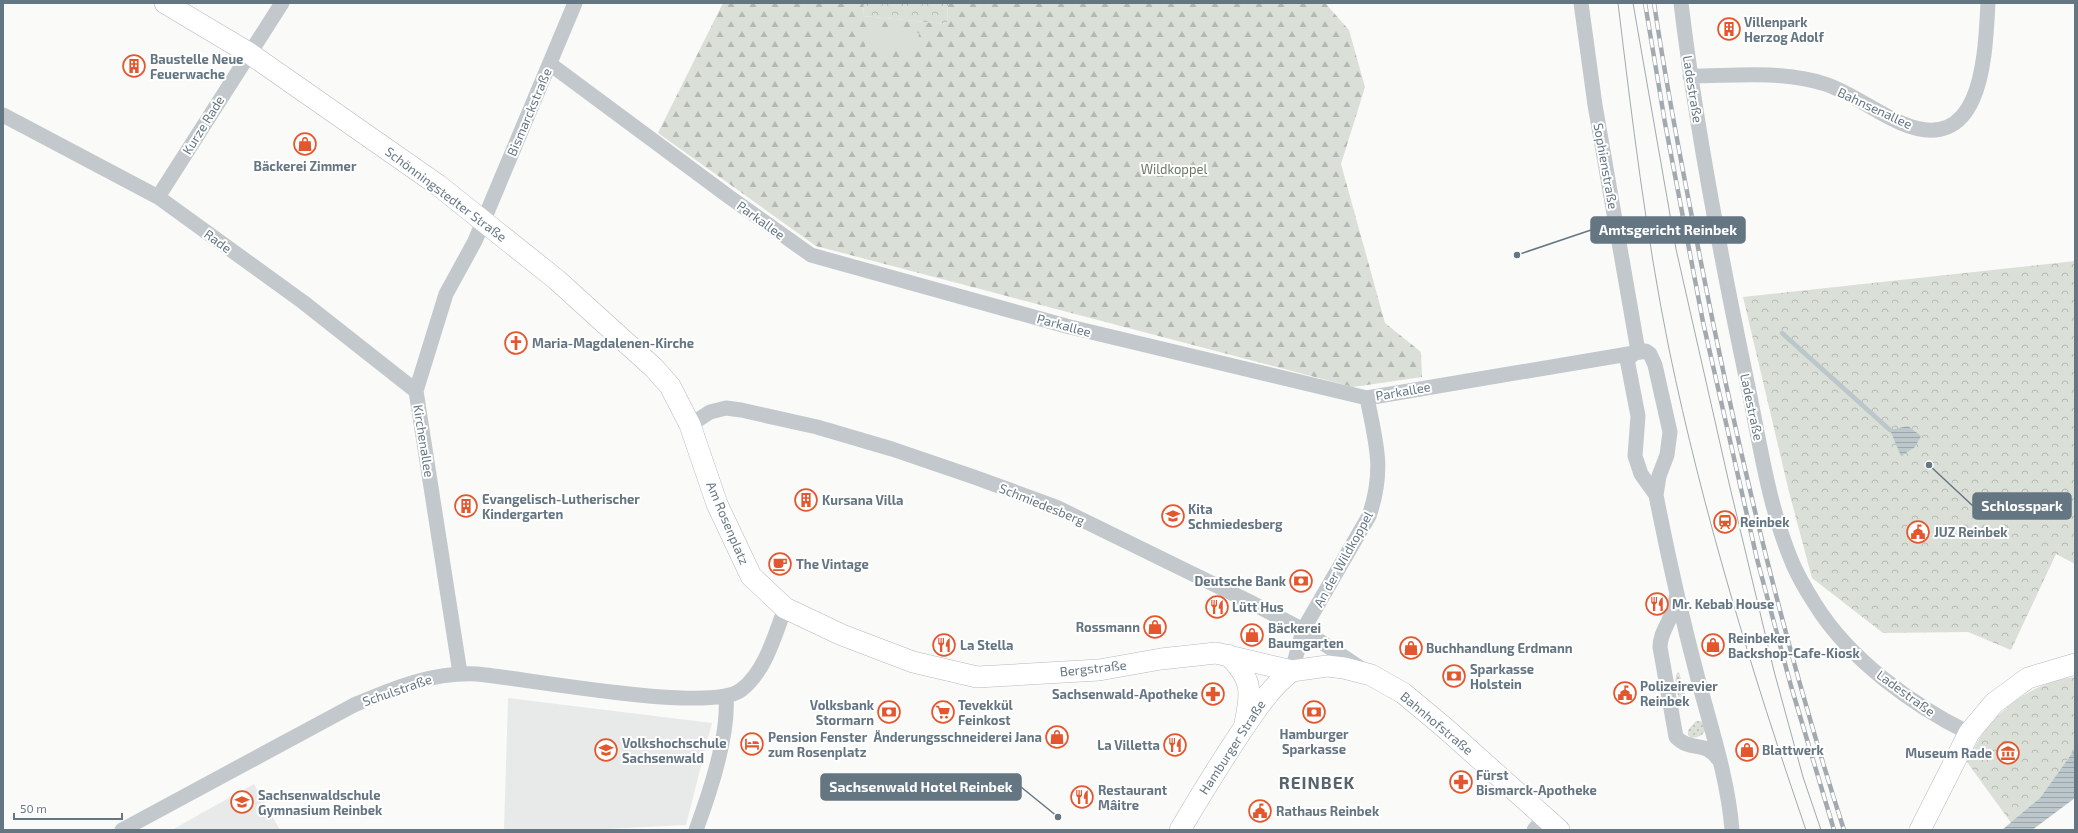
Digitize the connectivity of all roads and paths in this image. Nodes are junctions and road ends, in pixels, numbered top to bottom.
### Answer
1 (165, 3) edge
2 (282, 3) edge
3 (575, 3) edge
4 (1581, 3) edge
5 (1681, 3) edge
6 (1988, 3) edge
7 (249, 53) junction
8 (550, 64) junction
9 (1690, 76) junction
10 (3, 115) edge
11 (158, 197) junction
12 (483, 220) junction
13 (1638, 351) junction
14 (416, 391) junction
15 (1367, 398) junction
16 (690, 425) junction
17 (1656, 495) junction
18 (1676, 588) junction
19 (785, 608) junction
20 (1303, 630) junction
21 (1228, 655) junction
22 (1261, 664) junction
23 (2075, 664) edge
24 (1292, 671) junction
25 (460, 673) junction
26 (957, 673) joint
27 (1371, 675) junction
28 (726, 698) junction
29 (1256, 710) junction
30 (1244, 729) junction
31 (1969, 733) junction
32 (1720, 761) junction
33 (1545, 826) edge
34 (122, 830) edge
35 (696, 830) edge
36 (1180, 830) edge
37 (1732, 830) edge
38 (1920, 830) edge

1 - 7 main road, Schönningstedter Straße
2 - 7 street, Kurze Rade
3 - 8 street, Bismarckstraße
4 - 13 street, Sophienstraße
5 - 9 street, Ladestraße
6 - 9 street, Bahnsenallee
7 - 11 street, Kurze Rade
7 - 12 main road, Schönningstedter Straße
8 - 12 street, Bismarckstraße
8 - 15 street, Parkallee
9 - 31 street, Ladestraße
10 - 11 street, Rade
11 - 14 street, Rade
12 - 14 street, Kirchenallee
12 - 16 main road, Schönningstedter Straße
13 - 15 street, Parkallee
13 - 17 street
13 - 17 street
14 - 25 street, Kirchenallee
15 - 20 street, An der Wildkoppel
16 - 19 main road, Am Rosenplatz
16 - 20 street, Schmiedesberg
17 - 18 street
18 - 32 street
18 - 32 street
19 - 26 main road, Am Rosenplatz
19 - 28 street
20 - 24 street, An der Wildkoppel
20 - 27 street, Schmiedesberg
21 - 22 main road, Bergstraße
21 - 26 main road, Bergstraße
21 - 30 main road
22 - 24 main road, Bergstraße
22 - 29 main road
23 - 31 main road
24 - 27 main road, Bahnhofstraße
24 - 29 main road, Hamburger Straße
25 - 28 street, Schulstraße
25 - 34 street, Schulstraße
27 - 33 main road, Bahnhofstraße
28 - 35 street
29 - 30 main road, Hamburger Straße
30 - 36 main road, Hamburger Straße
31 - 38 main road
32 - 37 street

